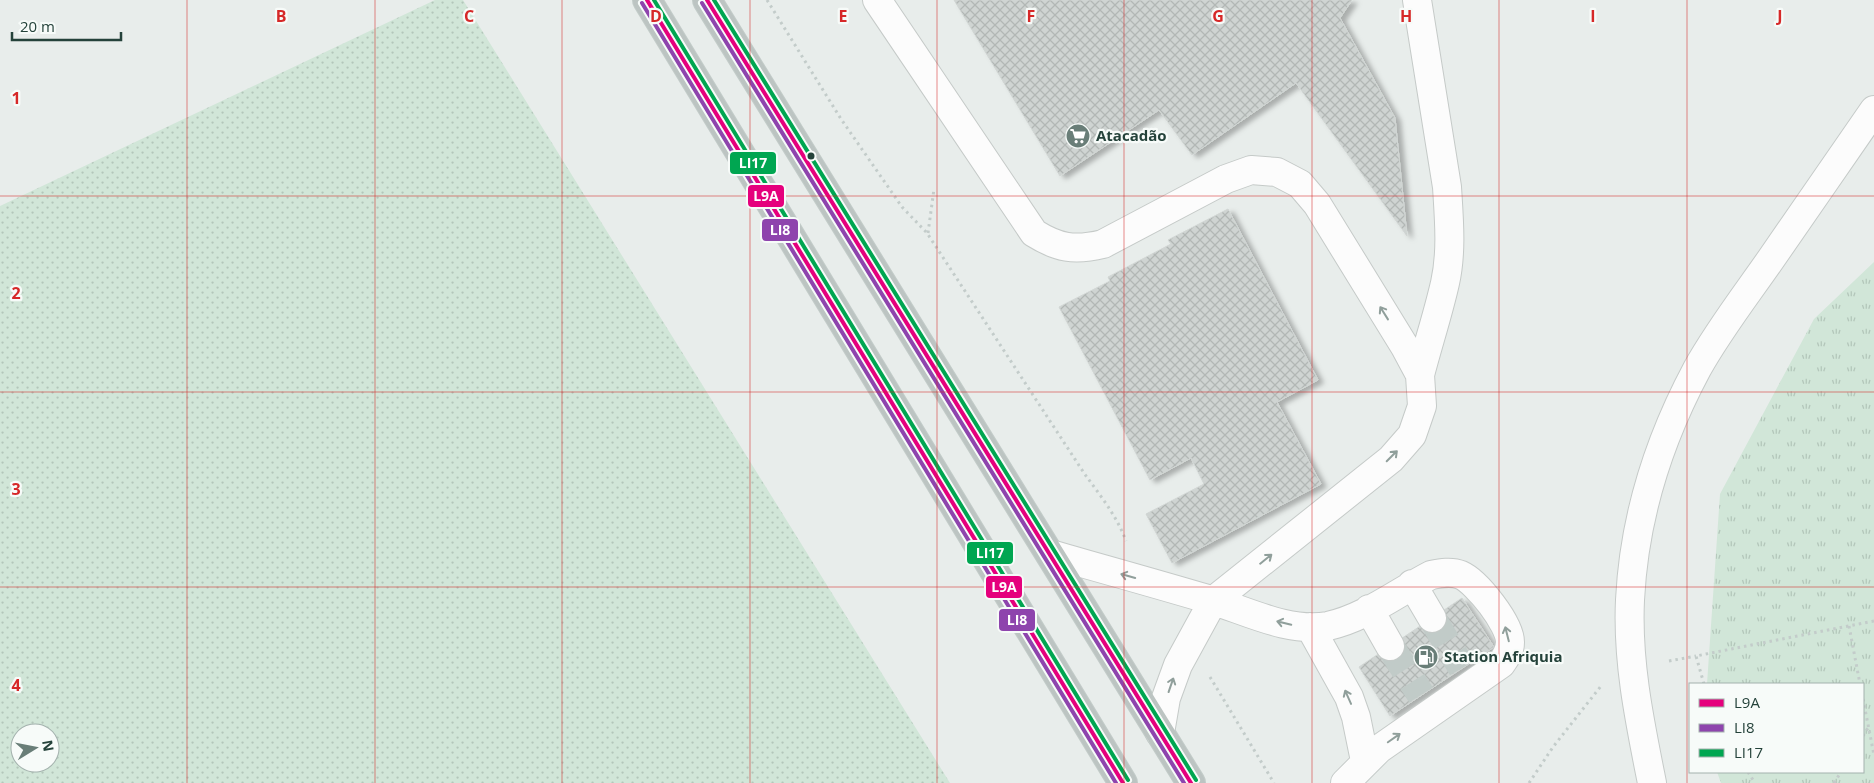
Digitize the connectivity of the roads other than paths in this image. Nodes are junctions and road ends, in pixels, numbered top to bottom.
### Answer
1 (646, 0) edge
2 (707, 0) edge
3 (877, 0) edge
4 (1417, 0) edge
5 (1874, 110) edge
6 (1420, 375) junction
7 (1050, 554) junction
8 (1412, 584) junction
9 (1213, 601) junction
10 (1369, 610) junction
11 (1432, 618) tunnel mouth
12 (1310, 627) junction
13 (1390, 646) tunnel mouth
14 (1160, 733) junction
15 (1365, 761) junction
16 (1123, 783) edge
17 (1191, 783) edge
18 (1345, 783) edge
19 (1652, 783) edge

1 - 16 highway
2 - 7 highway
6 -> 3 street
4 - 6 street
5 - 19 street
9 -> 6 street
9 -> 7 street
7 - 14 highway
8 - 10 street
8 - 11 street
15 -> 8 street
12 -> 9 street
14 -> 9 street
10 - 12 street
10 - 13 street
15 -> 12 street
14 - 17 highway
15 - 18 street

